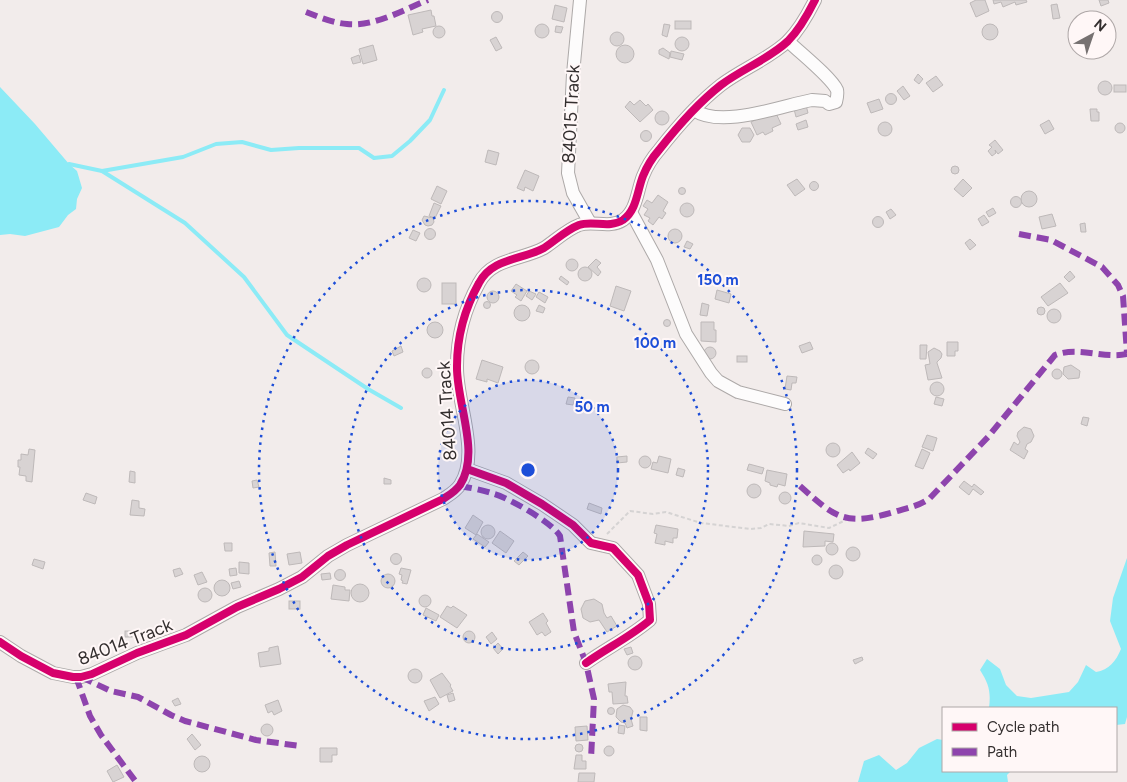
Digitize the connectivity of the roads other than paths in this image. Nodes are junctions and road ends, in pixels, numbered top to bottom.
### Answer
1 (580, 0) edge
2 (815, 0) edge
3 (788, 41) junction
4 (694, 110) junction
5 (631, 212) junction
6 (590, 223) junction
7 (785, 404) dead end
8 (466, 469) junction
9 (0, 642) edge
10 (586, 663) dead end

1 - 6 street, 84015 Track
2 - 3 street
3 - 4 street
3 - 4 street
4 - 5 street
5 - 6 street, 84014 Track
5 - 7 street
6 - 8 street, 84014 Track
8 - 9 street, 84014 Track
8 - 10 street

